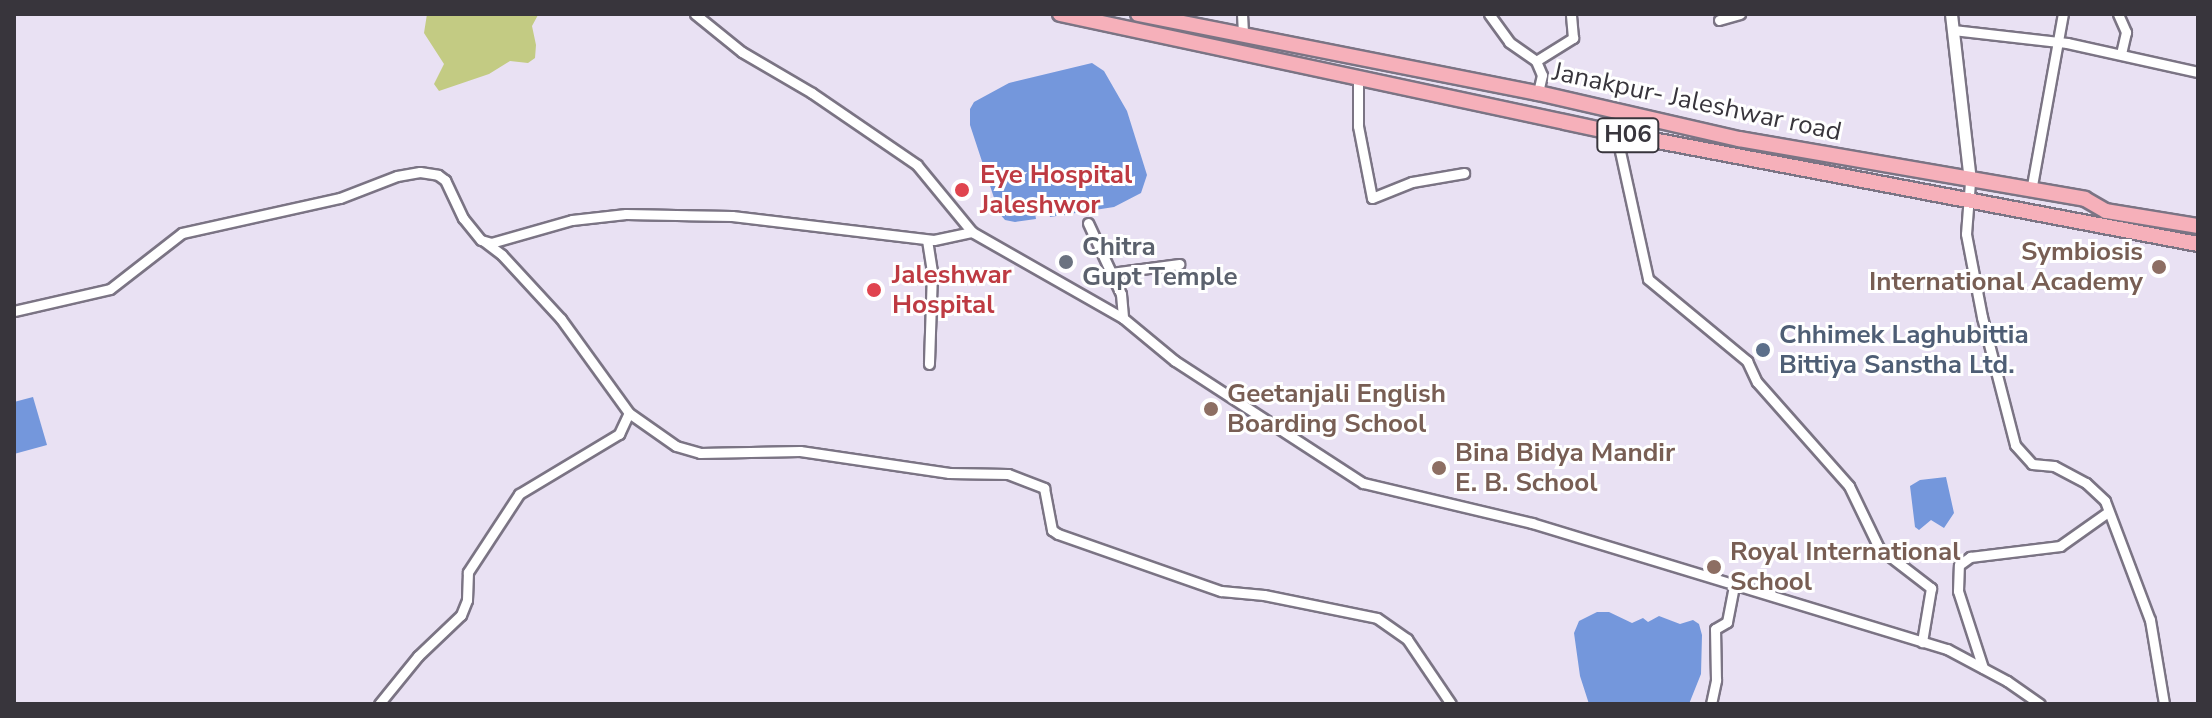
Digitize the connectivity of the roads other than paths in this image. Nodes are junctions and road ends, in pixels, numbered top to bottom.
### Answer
1 (695, 14) edge
2 (1060, 14) edge
3 (1138, 14) edge
4 (1242, 14) edge
5 (1489, 14) edge
6 (1571, 14) edge
7 (1740, 14) edge
8 (1951, 14) edge
9 (2063, 14) edge
10 (2118, 14) edge
11 (1719, 20) dead end
12 (1953, 30) junction
13 (1243, 34) junction
14 (2057, 42) junction
15 (2121, 54) junction
16 (1536, 61) junction
17 (2198, 72) edge
18 (1358, 79) junction
19 (1538, 93) junction
20 (1616, 133) junction
21 (1464, 173) dead end
22 (1970, 182) junction
23 (2031, 191) junction
24 (1969, 200) junction
25 (1088, 223) dead end
26 (2198, 226) edge
27 (972, 232) junction
28 (481, 240) junction
29 (927, 240) junction
30 (2198, 244) edge
31 (1179, 264) dead end
32 (1111, 273) junction
33 (14, 311) edge
34 (1123, 318) junction
35 (929, 364) dead end
36 (629, 413) junction
37 (2108, 512) junction
38 (1734, 585) junction
39 (1922, 642) junction
40 (1983, 668) junction
41 (379, 704) edge
42 (1451, 704) edge
43 (1711, 704) edge
44 (2040, 704) edge
45 (2164, 704) edge

1 - 27 street
2 - 18 highway, H06
3 - 13 highway, Janakpur- Jaleshwar road / H06
4 - 13 street
5 - 16 street
6 - 16 street
7 - 11 street
8 - 12 street
9 - 14 street
10 - 15 street
12 - 14 street
12 - 22 street
13 - 19 highway, Janakpur- Jaleshwar road / H06
14 - 15 street
14 - 23 street
15 - 17 street
16 - 19 street
18 - 20 highway, H06
18 - 21 street
19 - 22 highway, Janakpur- Jaleshwar road / H06
20 - 24 highway, H06
20 - 39 street
22 - 23 highway, Janakpur- Jaleshwar road / H06
22 - 24 street
23 - 26 highway, Janakpur- Jaleshwar road / H06
24 - 30 highway, H06
24 - 37 street
25 - 32 street
27 - 29 street
27 - 34 street
28 - 29 street
28 - 33 street
28 - 36 street
29 - 35 street
31 - 32 street
32 - 34 street
34 - 38 street
36 - 41 street
36 - 42 street
37 - 40 street
37 - 45 street
38 - 39 street
38 - 43 street
39 - 40 street
40 - 44 street

